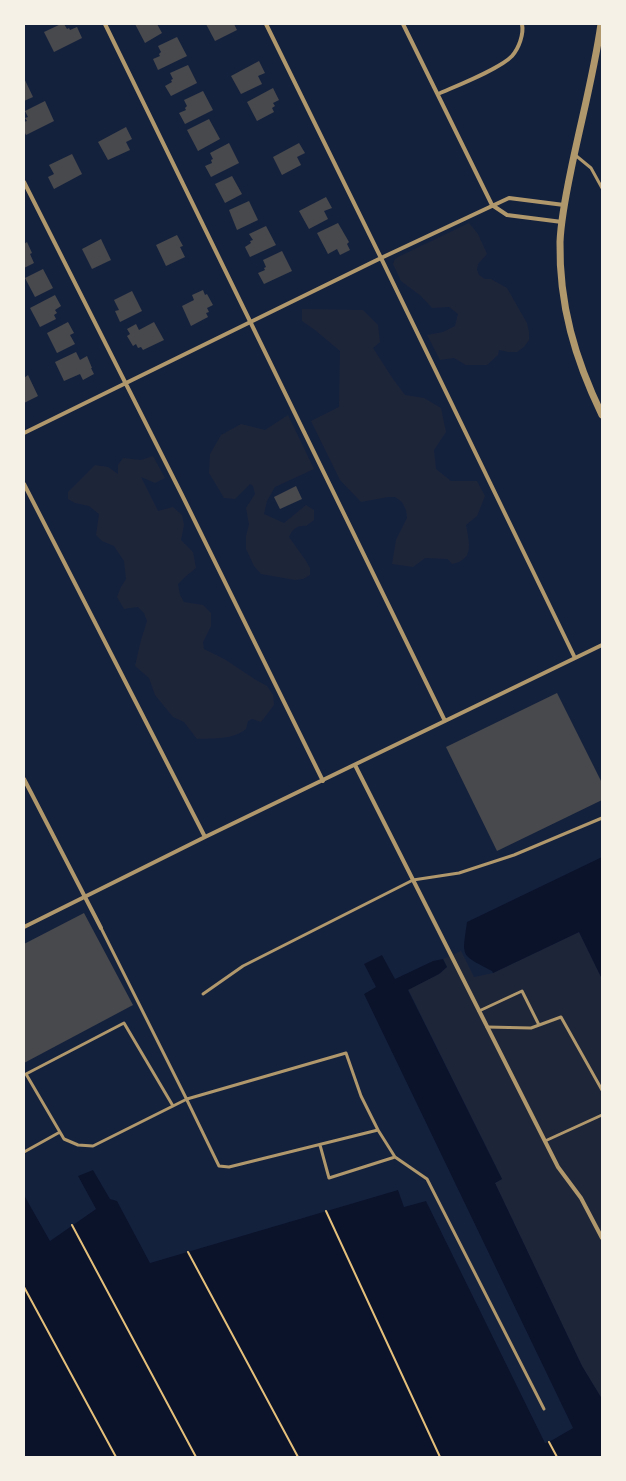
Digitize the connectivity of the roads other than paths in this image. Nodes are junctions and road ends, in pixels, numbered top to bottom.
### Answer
1 (105, 24) edge
2 (266, 24) edge
3 (403, 24) edge
4 (522, 24) edge
5 (601, 24) edge
6 (438, 94) junction
7 (574, 154) junction
8 (24, 182) edge
9 (602, 188) edge
10 (564, 204) junction
11 (492, 205) junction
12 (562, 222) junction
13 (381, 258) junction
14 (251, 322) junction
15 (125, 384) junction
16 (602, 415) edge
17 (24, 433) edge
18 (24, 484) edge
19 (602, 645) edge
20 (575, 658) junction
21 (445, 721) junction
22 (355, 765) junction
23 (24, 779) edge
24 (323, 780) junction
25 (602, 818) edge
26 (205, 837) junction
27 (413, 880) junction
28 (85, 897) junction
29 (24, 927) edge
30 (101, 928) joint
31 (203, 994) dead end
32 (479, 1011) junction
33 (539, 1026) junction
34 (487, 1027) junction
35 (602, 1090) edge
36 (186, 1099) junction
37 (173, 1106) junction
38 (602, 1115) edge
39 (378, 1130) junction
40 (60, 1132) junction
41 (545, 1141) junction
42 (320, 1145) junction
43 (24, 1152) edge
44 (395, 1158) junction
45 (602, 1237) edge
46 (544, 1409) dead end

1 - 14 street
2 - 13 street
3 - 6 street
4 - 6 street
5 - 7 street
6 - 11 street
7 - 9 lane
7 - 10 street
8 - 15 street
10 - 11 street
10 - 12 street
11 - 12 street
11 - 13 street
12 - 16 street
13 - 14 street
13 - 20 street
14 - 15 street
14 - 21 street
15 - 17 street
15 - 24 street
18 - 26 street
19 - 20 street
20 - 21 street
21 - 22 street
22 - 24 street
22 - 27 street
23 - 28 street
24 - 26 street
25 - 27 lane
26 - 28 street
27 - 31 lane
27 - 32 street
28 - 29 street
28 - 30 street
30 - 36 lane
32 - 33 lane
32 - 34 street
33 - 34 lane
33 - 35 lane
34 - 41 street
36 - 37 lane
36 - 39 lane
36 - 42 lane
37 - 40 lane
37 - 40 lane
38 - 41 lane
39 - 42 lane
39 - 44 lane
40 - 43 lane
41 - 45 street
42 - 44 lane
44 - 46 lane

